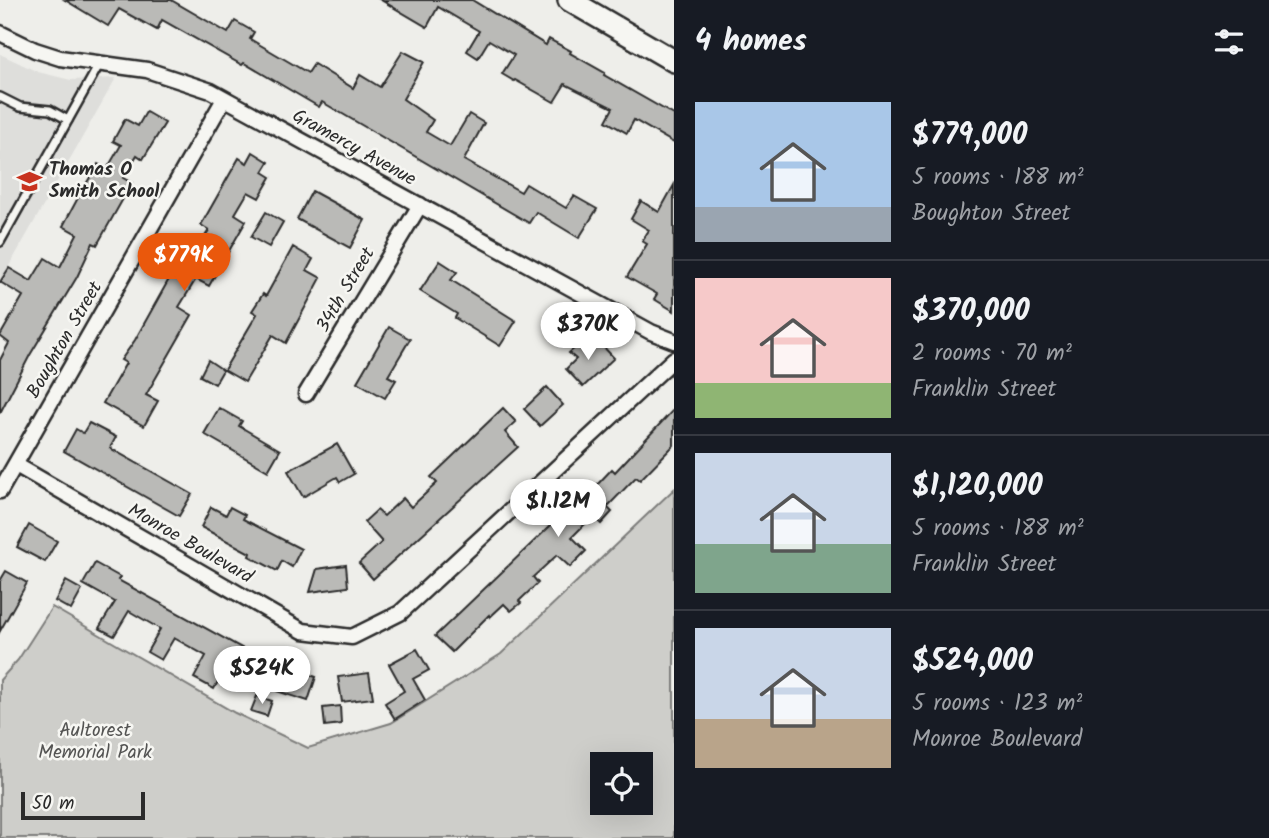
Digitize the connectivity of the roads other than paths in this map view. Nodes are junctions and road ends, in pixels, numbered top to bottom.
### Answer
1 (569, 0) edge
2 (0, 33) edge
3 (674, 61) edge
4 (100, 63) junction
5 (0, 97) edge
6 (225, 99) junction
7 (68, 120) junction
8 (420, 205) junction
9 (0, 242) edge
10 (674, 341) edge
11 (674, 359) edge
12 (306, 394) dead end
13 (16, 465) junction
14 (0, 491) edge

1 - 3 street
2 - 4 street, Gramercy Avenue
4 - 6 street, Gramercy Avenue
4 - 7 lane
5 - 7 lane
6 - 8 street, Gramercy Avenue
6 - 13 street, Boughton Street
7 - 9 lane
8 - 10 street, Gramercy Avenue
8 - 12 street, 34th Street
11 - 13 street, Monroe Boulevard
13 - 14 street, Boughton Street

